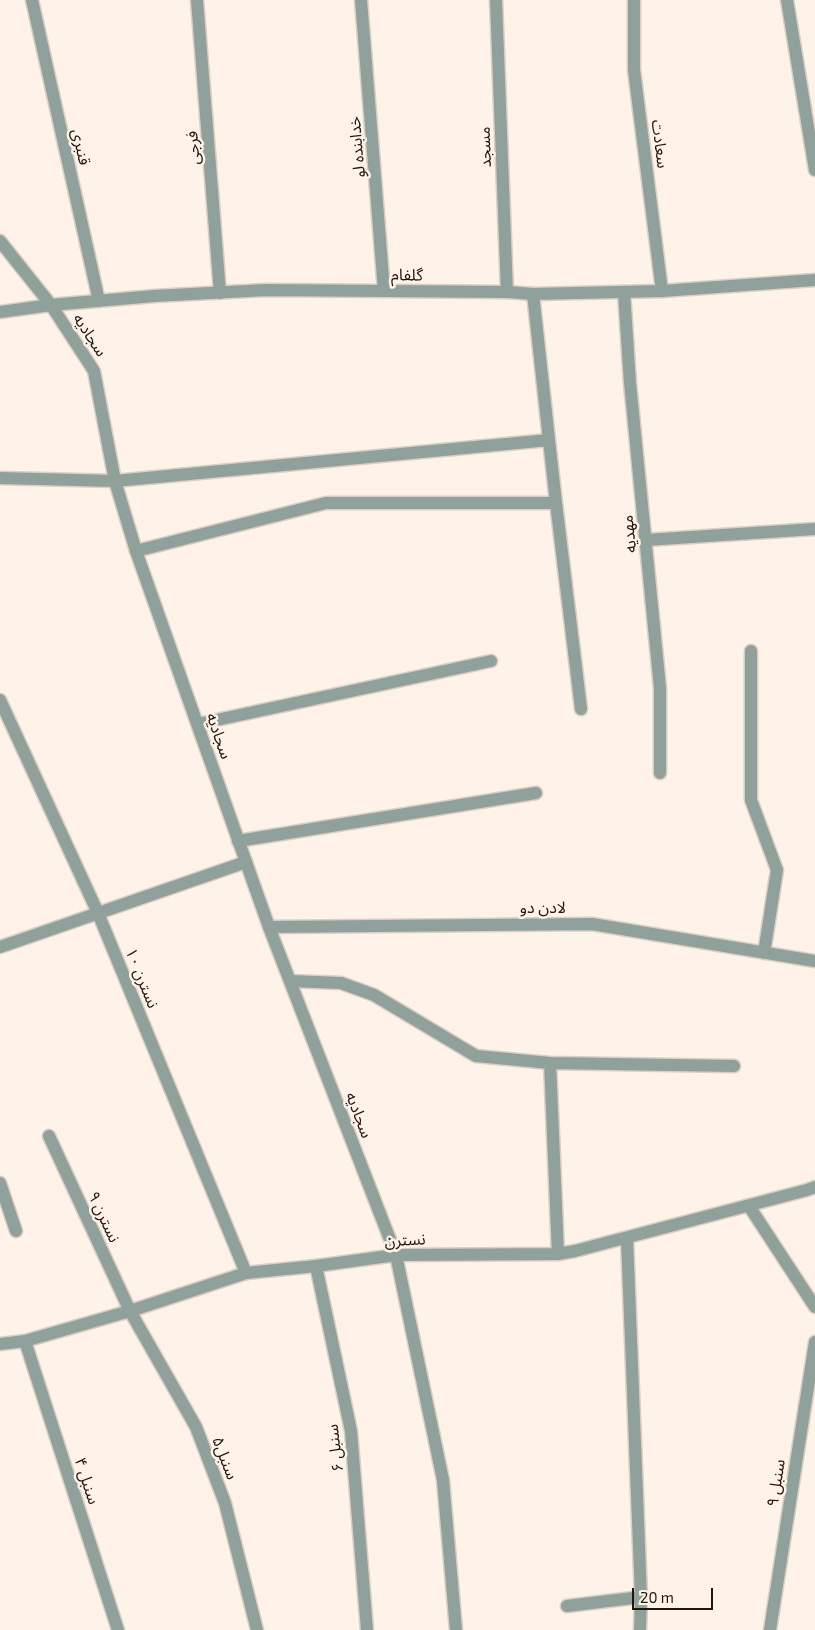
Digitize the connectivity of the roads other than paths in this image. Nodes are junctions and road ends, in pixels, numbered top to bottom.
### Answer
1 (32, 0) edge
2 (197, 0) edge
3 (361, 0) edge
4 (496, 0) edge
5 (634, 0) edge
6 (787, 0) edge
7 (815, 170) edge
8 (0, 241) edge
9 (815, 280) edge
10 (384, 291) junction
11 (662, 291) junction
12 (507, 292) junction
13 (624, 292) junction
14 (220, 293) junction
15 (533, 294) junction
16 (99, 301) junction
17 (51, 304) junction
18 (0, 312) edge
19 (549, 440) junction
20 (0, 478) edge
21 (115, 481) junction
22 (556, 503) junction
23 (815, 529) edge
24 (646, 540) junction
25 (136, 551) junction
26 (751, 651) dead end
27 (491, 661) dead end
28 (0, 700) edge
29 (581, 709) dead end
30 (198, 724) junction
31 (660, 773) dead end
32 (536, 793) dead end
33 (238, 841) junction
34 (246, 862) junction
35 (98, 913) junction
36 (269, 927) junction
37 (0, 947) edge
38 (764, 953) junction
39 (815, 961) edge
40 (290, 981) junction
41 (550, 1064) junction
42 (734, 1066) dead end
43 (49, 1136) dead end
44 (0, 1183) edge
45 (815, 1186) edge
46 (749, 1206) junction
47 (16, 1232) dead end
48 (627, 1238) junction
49 (558, 1254) junction
50 (396, 1255) junction
51 (316, 1266) junction
52 (246, 1273) junction
53 (815, 1307) edge
54 (130, 1311) junction
55 (25, 1341) junction
56 (815, 1342) edge
57 (0, 1344) edge
58 (641, 1597) junction
59 (567, 1606) dead end
60 (118, 1630) edge
61 (257, 1630) edge
62 (367, 1630) edge
63 (456, 1630) edge
64 (640, 1630) edge
65 (770, 1630) edge

1 - 16 street, قنبری
2 - 14 street, فرجی
3 - 10 street, خدابنده لو
4 - 12 street, مسجد
5 - 11 street, سعادت
6 - 7 street
8 - 17 street, سجادیه
9 - 11 street, گلفام
10 - 12 street, گلفام
10 - 14 street, گلفام
11 - 13 street, گلفام
12 - 15 street, گلفام
13 - 15 street, گلفام
13 - 24 street, مهدیه
14 - 16 street, گلفام
15 - 19 street
16 - 17 street, گلفام
17 - 18 street, گلفام
17 - 21 street, سجادیه
19 - 21 street
19 - 22 street
20 - 21 street
21 - 25 street, سجادیه
22 - 25 street
22 - 29 street
23 - 24 street
24 - 31 street, مهدیه
25 - 30 street, سجادیه
26 - 38 street
27 - 30 street
28 - 35 street, نسترن ۱۰
30 - 33 street, سجادیه
32 - 33 street
33 - 34 street, سجادیه
34 - 35 street
34 - 36 street, سجادیه
35 - 37 street
35 - 52 street, نسترن ۱۰
36 - 38 street, لادن دو
36 - 40 street, سجادیه
38 - 39 street, لادن دو
40 - 41 street
40 - 50 street, سجادیه
41 - 42 street
41 - 49 street
43 - 54 street, نسترن ۹
44 - 47 street
45 - 46 street, نسترن
46 - 48 street, نسترن
46 - 53 street
48 - 49 street, نسترن
48 - 58 street
49 - 50 street, نسترن
50 - 51 street, نسترن
50 - 63 street, سجادیه
51 - 52 street, نسترن
51 - 62 street, سنبل ۶
52 - 54 street, نسترن
54 - 55 street, نسترن
54 - 61 street, سنبل۵
55 - 57 street, نسترن
55 - 60 street, سنبل ۴
56 - 65 street, سنبل ۹
58 - 59 street
58 - 64 street

